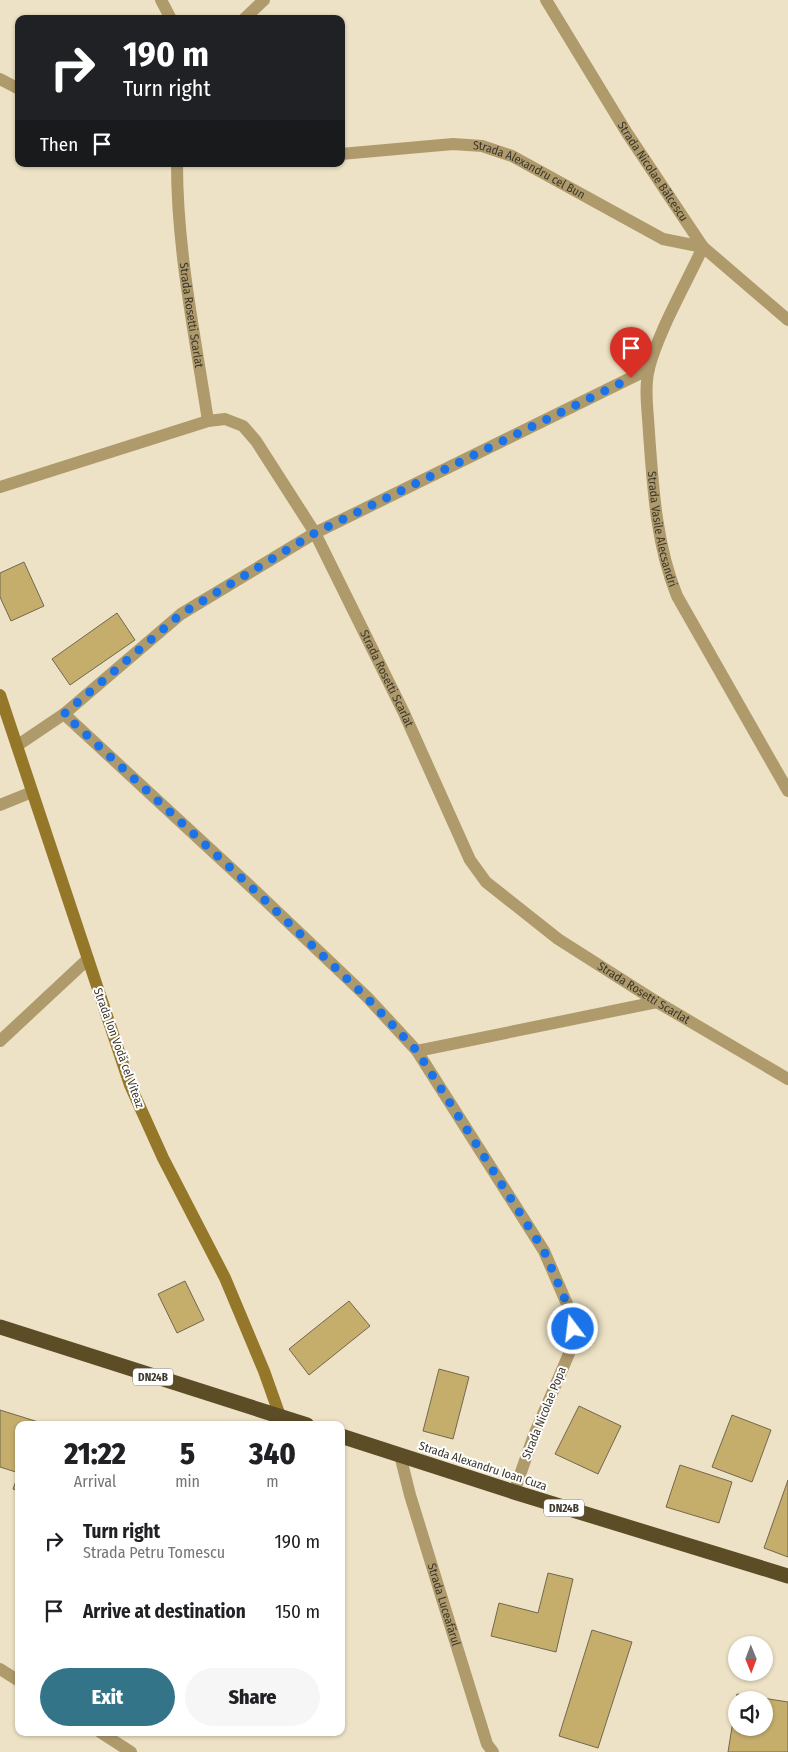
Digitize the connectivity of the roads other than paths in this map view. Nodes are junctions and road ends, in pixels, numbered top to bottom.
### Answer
1 (161, 0) edge
2 (264, 0) edge
3 (546, 0) edge
4 (169, 15) edge
5 (248, 15) edge
6 (0, 79) edge
7 (15, 87) edge
8 (345, 154) edge
9 (177, 167) edge
10 (703, 247) junction
11 (788, 320) edge
12 (649, 369) junction
13 (208, 421) junction
14 (0, 487) edge
15 (315, 533) junction
16 (0, 695) edge
17 (64, 714) junction
18 (18, 745) junction
19 (788, 791) edge
20 (32, 792) junction
21 (0, 805) edge
22 (88, 959) junction
23 (657, 1002) junction
24 (0, 1042) edge
25 (417, 1051) junction
26 (788, 1079) edge
27 (0, 1327) edge
28 (280, 1416) junction
29 (295, 1421) edge
30 (345, 1437) edge
31 (400, 1455) junction
32 (514, 1492) junction
33 (788, 1576) edge
34 (0, 1669) edge
35 (15, 1678) edge
36 (106, 1736) edge
37 (131, 1752) edge
38 (493, 1752) edge

1 - 4 street
2 - 5 street
3 - 10 street, Strada Nicolae Bălcescu
6 - 7 street
8 - 10 street, Strada Alexandru cel Bun
9 - 13 street, Strada Rosetti Scarlat
10 - 11 street, Strada Nicolae Bălcescu
10 - 12 street, Strada Vasile Alecsandri
12 - 15 street
12 - 19 street, Strada Vasile Alecsandri
13 - 14 street
13 - 15 street, Strada Rosetti Scarlat
15 - 17 street
15 - 23 street, Strada Rosetti Scarlat
16 - 18 main road, Strada Ion Vodă cel Viteaz
17 - 18 street
17 - 25 street, Strada Nicolae Popa
18 - 20 main road, Strada Ion Vodă cel Viteaz
20 - 21 street
20 - 22 main road, Strada Ion Vodă cel Viteaz
22 - 24 street
22 - 28 main road, Strada Ion Vodă cel Viteaz
23 - 25 street
23 - 26 street, Strada Rosetti Scarlat
25 - 32 street, Strada Nicolae Popa
27 - 28 highway, DN24B
28 - 29 highway, DN24B
30 - 31 highway, Strada Alexandru Ioan Cuza / DN24B
31 - 32 highway, Strada Alexandru Ioan Cuza / DN24B
31 - 38 street, Strada Luceafărul
32 - 33 highway, Strada Alexandru Ioan Cuza / DN24B
34 - 35 street
36 - 37 street

